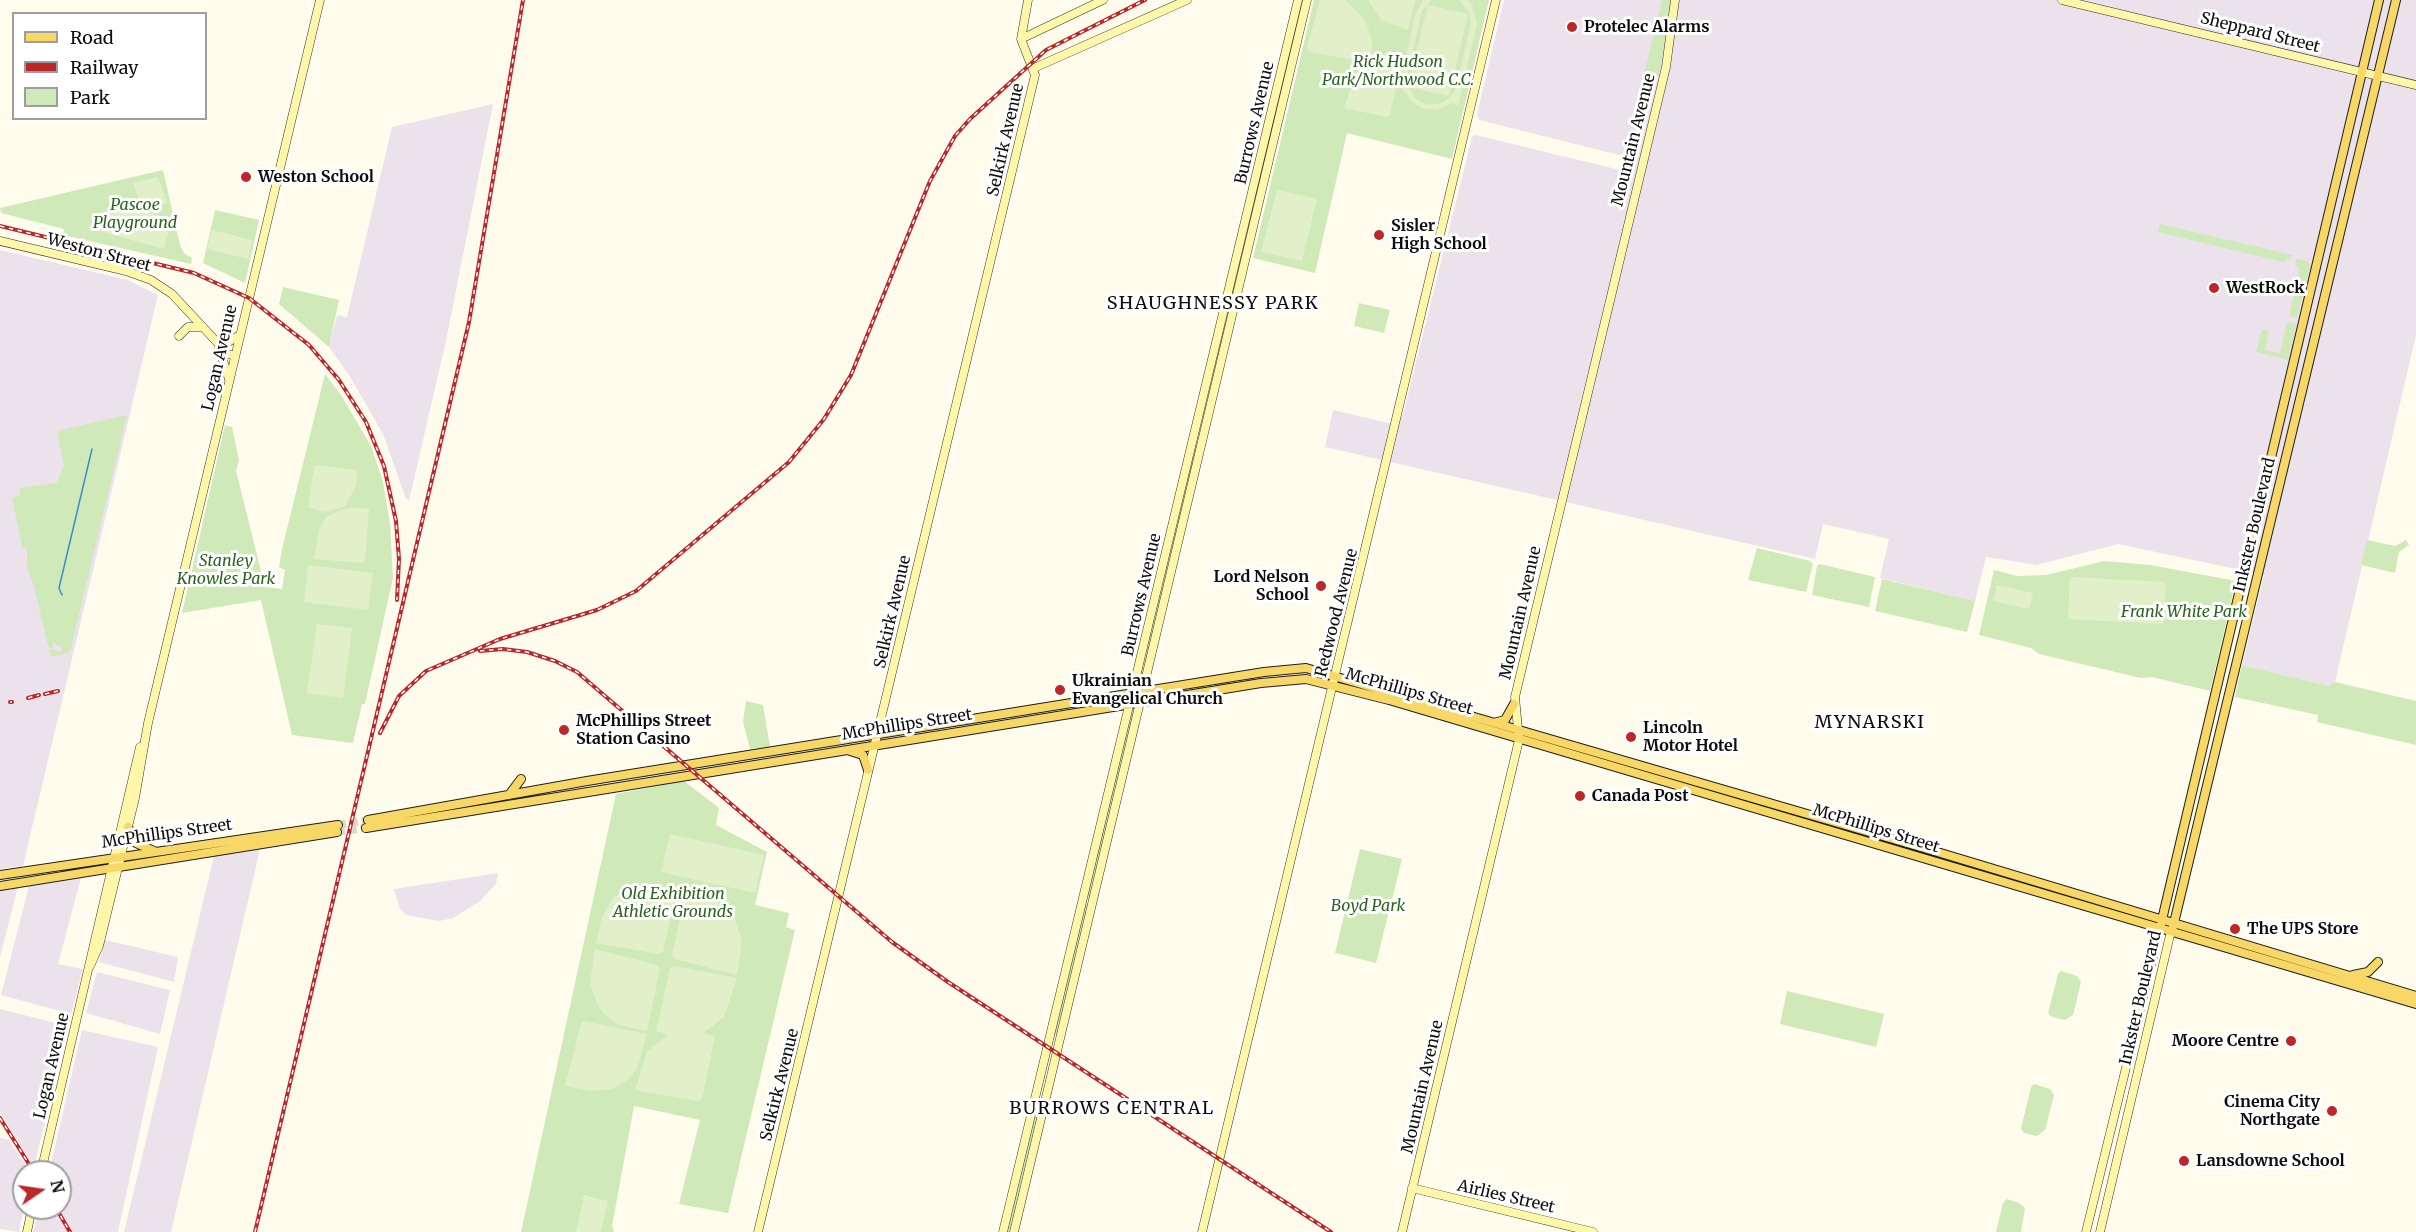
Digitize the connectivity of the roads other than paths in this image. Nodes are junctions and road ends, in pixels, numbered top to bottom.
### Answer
1 (320, 0) edge
2 (1028, 0) edge
3 (1103, 0) edge
4 (1187, 0) edge
5 (1298, 0) edge
6 (1307, 0) edge
7 (1496, 0) edge
8 (1675, 0) edge
9 (2062, 0) edge
10 (2379, 0) edge
11 (2396, 0) edge
12 (1020, 39) junction
13 (1034, 68) junction
14 (2362, 72) junction
15 (2378, 75) junction
16 (2416, 84) edge
17 (0, 241) edge
18 (203, 327) junction
19 (240, 335) junction
20 (179, 336) dead end
21 (216, 341) junction
22 (235, 356) junction
23 (229, 380) junction
24 (1336, 675) junction
25 (1334, 685) junction
26 (1143, 692) junction
27 (1132, 694) junction
28 (1142, 702) junction
29 (1514, 704) junction
30 (1130, 705) junction
31 (1494, 722) junction
32 (148, 723) junction
33 (1518, 729) junction
34 (878, 735) junction
35 (1519, 740) junction
36 (808, 746) junction
37 (873, 746) junction
38 (847, 750) junction
39 (810, 756) junction
40 (868, 770) junction
41 (655, 771) junction
42 (521, 779) dead end
43 (587, 781) junction
44 (654, 781) junction
45 (589, 791) junction
46 (509, 795) junction
47 (128, 827) junction
48 (157, 852) junction
49 (117, 857) junction
50 (115, 867) junction
51 (0, 875) edge
52 (0, 886) edge
53 (2161, 923) junction
54 (2173, 927) junction
55 (2378, 962) dead end
56 (2347, 975) junction
57 (2416, 996) edge
58 (2416, 1004) edge
59 (44, 1160) edge
60 (1412, 1188) junction
61 (758, 1232) edge
62 (1003, 1232) edge
63 (1014, 1232) edge
64 (1202, 1232) edge
65 (1402, 1232) edge
66 (1593, 1232) edge
67 (2086, 1232) edge
68 (2100, 1232) edge

1 - 19 street, Logan Avenue
2 - 12 street
3 - 12 street
4 - 13 street
5 - 27 street, Burrows Avenue
6 - 26 street, Burrows Avenue
7 - 24 street, Redwood Avenue
8 - 29 street, Mountain Avenue
9 - 14 street, Sheppard Street
10 - 14 main road, Inkster Boulevard
11 - 15 main road, Inkster Boulevard
12 - 13 street, Selkirk Avenue
13 - 34 street, Selkirk Avenue
14 - 15 street, Sheppard Street
14 - 53 main road, Inkster Boulevard
15 - 16 street, Sheppard Street
15 - 54 main road, Inkster Boulevard
17 - 18 street, Weston Street
18 - 20 street
18 - 21 street, Weston Street
19 - 21 street
19 - 22 street, Logan Avenue
21 - 22 street, Weston Street
21 - 23 street
22 - 23 street, Logan Avenue
23 - 32 street, Logan Avenue
24 - 25 street, Redwood Avenue
24 - 26 main road, McPhillips Street
24 - 31 main road, McPhillips Street
25 - 28 main road, McPhillips Street
25 - 35 main road, McPhillips Street
25 - 64 street, Redwood Avenue
26 - 27 main road, McPhillips Street
26 - 28 street, Burrows Avenue
27 - 30 street, Burrows Avenue
27 - 34 main road, McPhillips Street
28 - 30 main road, McPhillips Street
28 - 63 street, Burrows Avenue
29 - 31 main road
29 - 33 street, Mountain Avenue
30 - 37 main road, McPhillips Street
30 - 62 street, Burrows Avenue
31 - 33 main road, McPhillips Street
32 - 47 street, Logan Avenue
32 - 49 street, Logan Avenue
33 - 35 street, Mountain Avenue
33 - 53 main road, McPhillips Street
34 - 36 main road, McPhillips Street
34 - 37 street, Selkirk Avenue
35 - 53 main road, McPhillips Street
35 - 60 street, Mountain Avenue
36 - 39 main road
36 - 41 main road, McPhillips Street
37 - 38 main road, McPhillips Street
37 - 40 street, Selkirk Avenue
38 - 39 main road, McPhillips Street
38 - 40 main road
39 - 44 main road, McPhillips Street
40 - 61 street, Selkirk Avenue
41 - 43 main road, McPhillips Street
41 - 44 main road
42 - 46 main road
43 - 45 main road
43 - 46 main road, McPhillips Street
44 - 45 main road, McPhillips Street
45 - 46 main road, McPhillips Street
47 - 48 main road
47 - 49 street, Logan Avenue
48 - 49 main road, McPhillips Street
48 - 50 main road, McPhillips Street
49 - 50 street, Logan Avenue
49 - 51 main road, McPhillips Street
50 - 52 main road, McPhillips Street
50 - 59 street, Logan Avenue
53 - 54 main road, McPhillips Street
53 - 67 street, Inkster Boulevard
54 - 56 main road, McPhillips Street
54 - 58 main road, McPhillips Street
54 - 68 street, Inkster Boulevard
55 - 56 main road
56 - 57 main road, McPhillips Street
60 - 65 street, Mountain Avenue
60 - 66 street, Airlies Street

